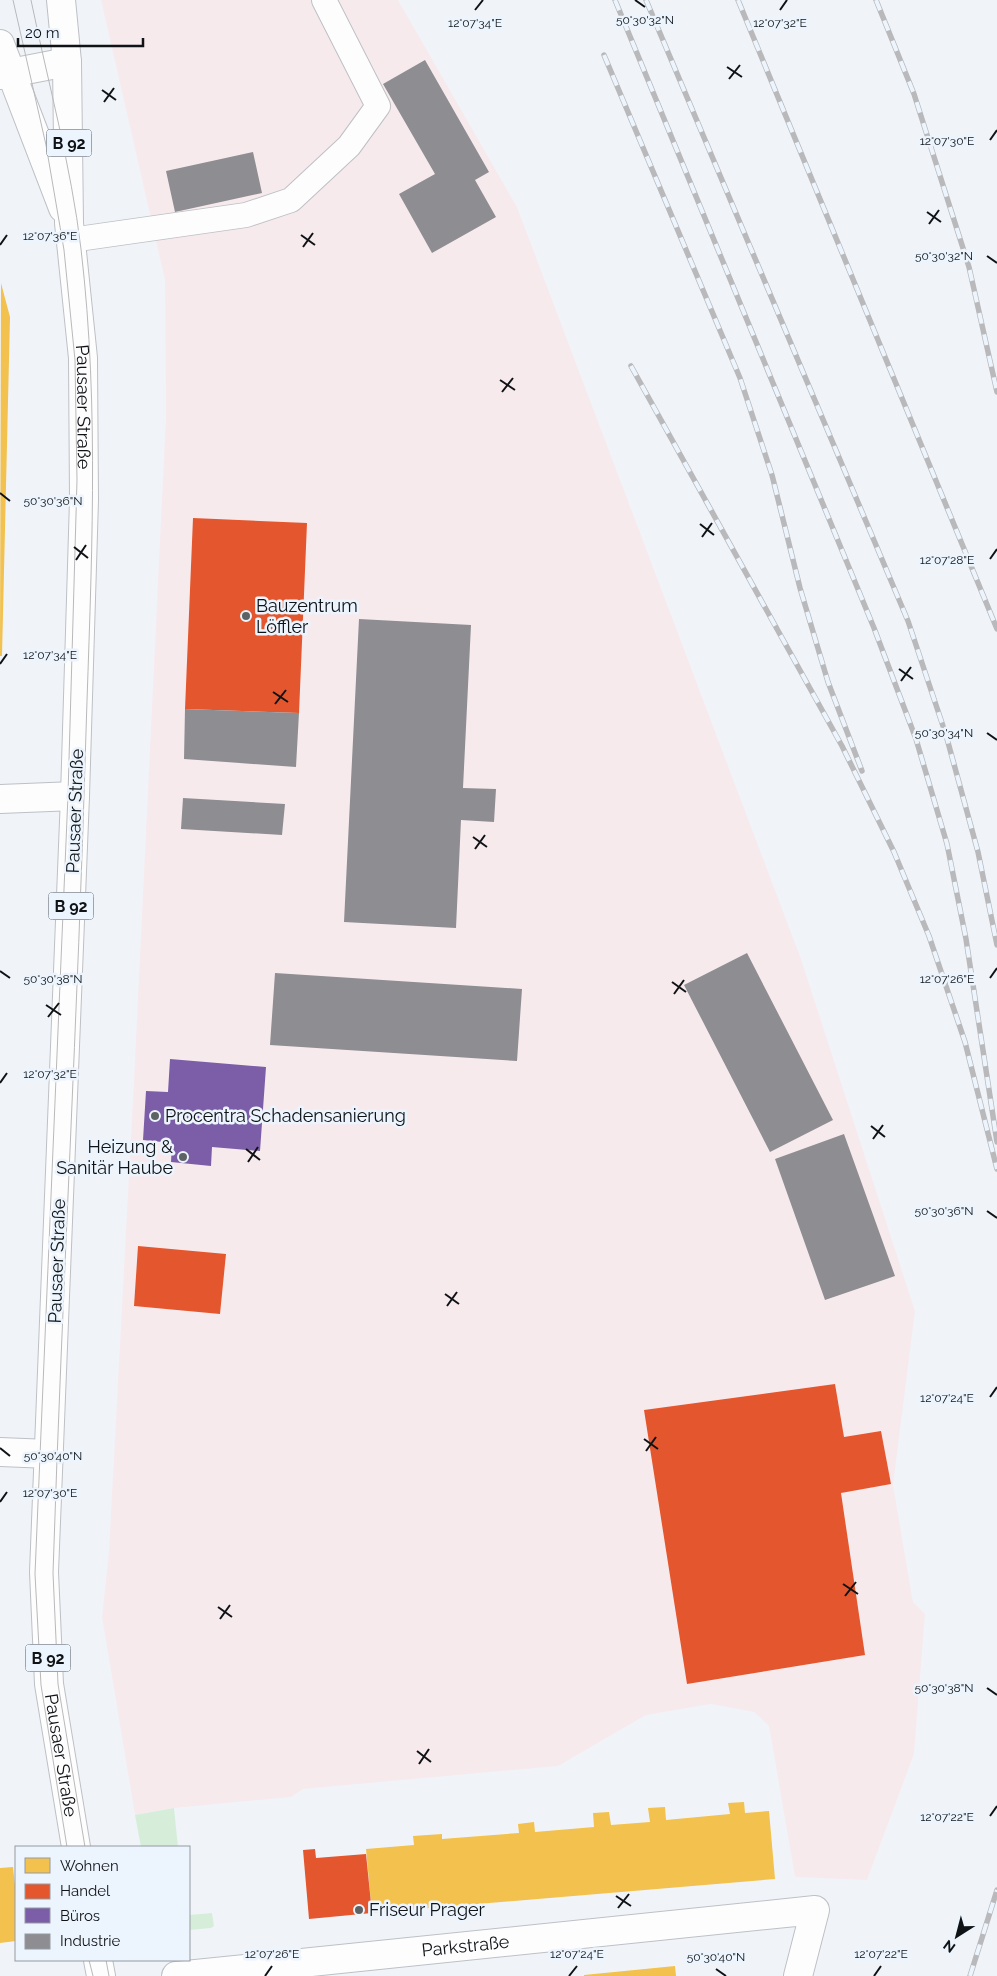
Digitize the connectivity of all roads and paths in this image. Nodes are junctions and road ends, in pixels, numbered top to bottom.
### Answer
1 (61, 0) edge
2 (324, 0) edge
3 (0, 44) edge
4 (67, 62) junction
5 (5, 74) edge
6 (70, 231) junction
7 (76, 796) junction
8 (0, 799) edge
9 (0, 1452) edge
10 (49, 1454) junction
11 (76, 1846) edge
12 (98, 1961) edge
13 (101, 1976) edge
14 (176, 1976) edge
15 (798, 1976) edge

1 - 4 main road, Pausaer Straße / B 92
2 - 6 lane
3 - 5 main road, Pausaer Straße / B 92
4 - 5 main road
4 - 6 main road, Pausaer Straße / B 92
5 - 6 main road, Pausaer Straße / B 92
6 - 7 main road, Pausaer Straße / B 92
7 - 8 main road
7 - 10 main road, Pausaer Straße / B 92
9 - 10 main road
10 - 11 main road, Pausaer Straße / B 92
12 - 13 main road
14 - 15 main road, Parkstraße

